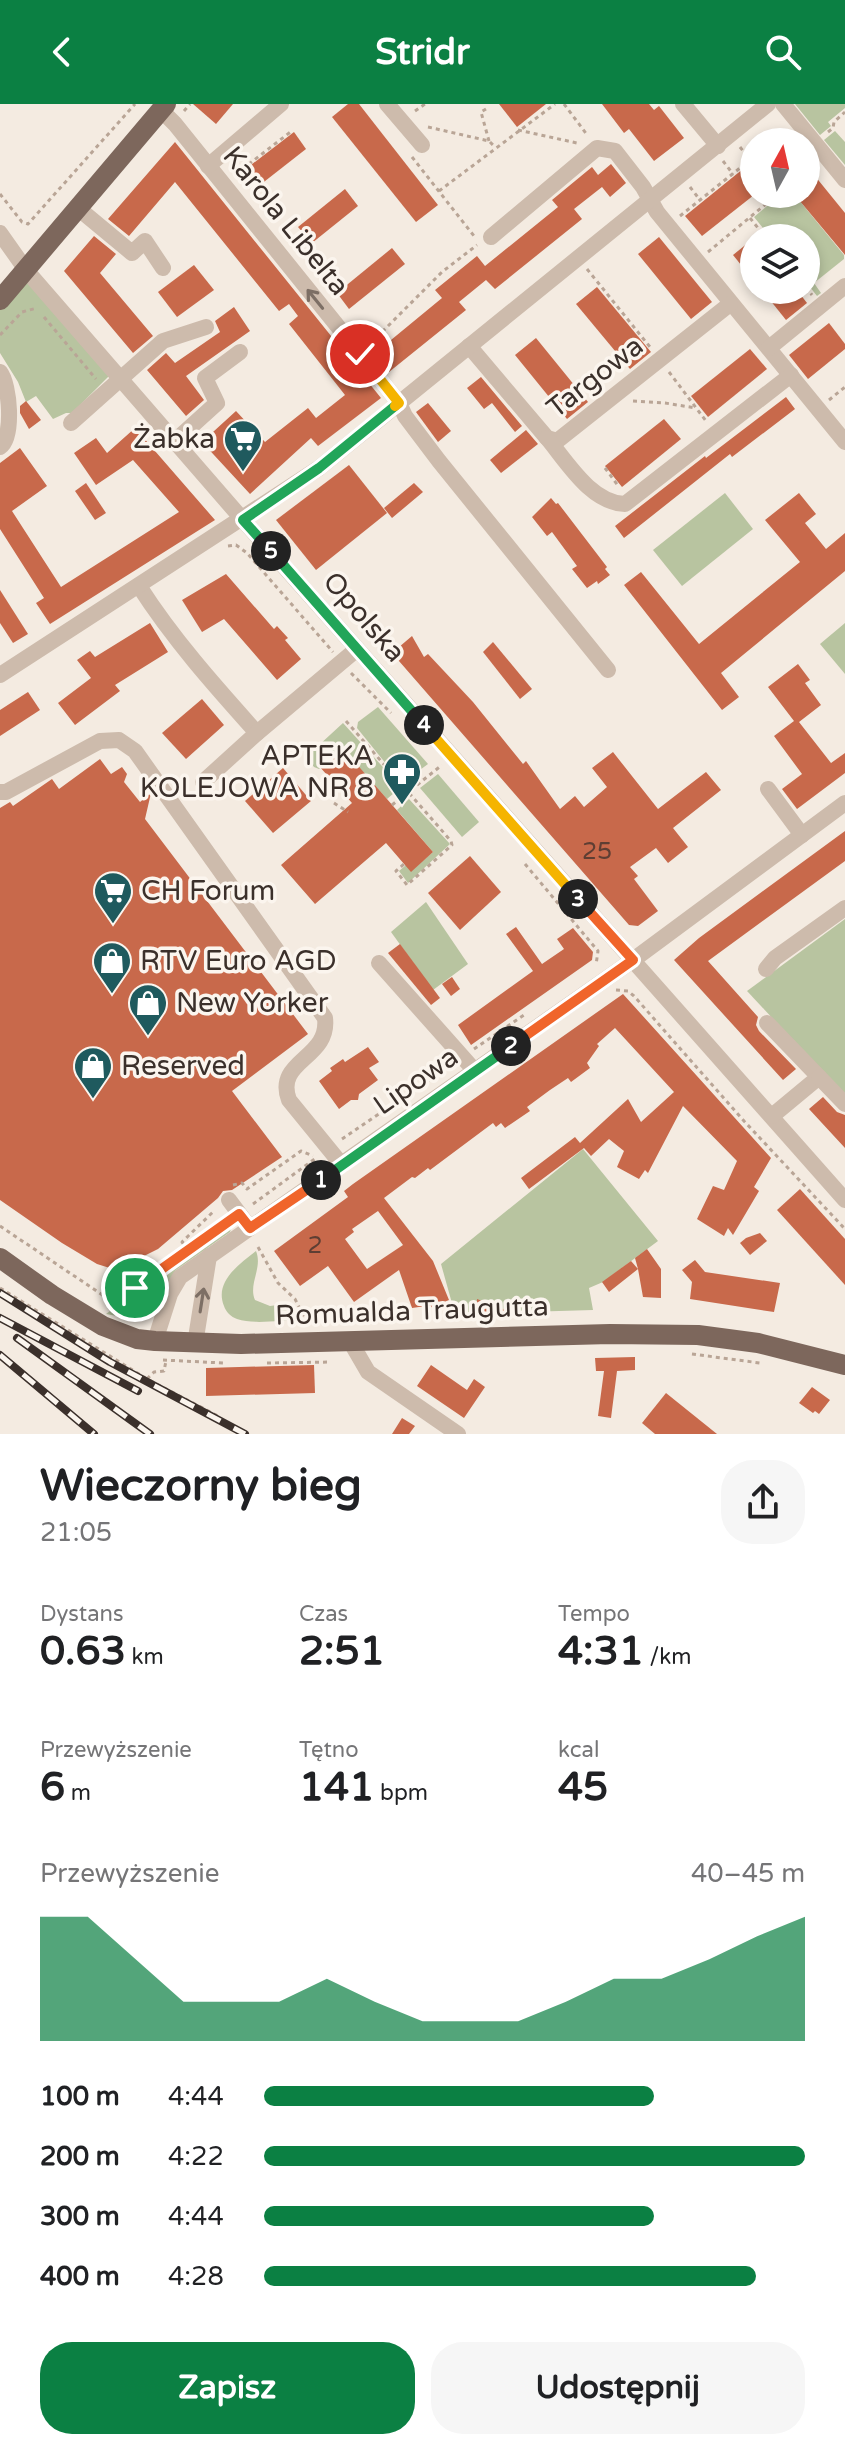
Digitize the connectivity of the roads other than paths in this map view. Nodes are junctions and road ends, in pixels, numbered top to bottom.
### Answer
1 (281, 104) edge
2 (387, 104) edge
3 (683, 104) edge
4 (768, 104) edge
5 (783, 104) edge
6 (163, 107) edge
7 (416, 150) road end
8 (720, 153) junction
9 (208, 166) junction
10 (845, 180) edge
11 (649, 201) junction
12 (79, 209) junction
13 (0, 233) edge
14 (491, 237) dead end
15 (163, 268) dead end
16 (26, 270) junction
17 (845, 286) edge
18 (0, 300) edge
19 (730, 304) junction
20 (206, 327) dead end
21 (469, 346) junction
22 (769, 348) junction
23 (240, 352) dead end
24 (0, 372) edge
25 (791, 375) junction
26 (120, 378) junction
27 (399, 403) junction
28 (71, 423) dead end
29 (547, 438) junction
30 (175, 441) junction
31 (845, 442) edge
32 (0, 447) edge
33 (243, 520) junction
34 (139, 586) junction
35 (357, 649) junction
36 (608, 670) dead end
37 (0, 675) edge
38 (257, 733) junction
39 (203, 782) dead end
40 (768, 789) dead end
41 (0, 792) edge
42 (845, 803) edge
43 (802, 835) junction
44 (845, 908) edge
45 (633, 960) junction
46 (379, 963) dead end
47 (766, 969) dead end
48 (767, 1023) dead end
49 (475, 1071) junction
50 (819, 1077) junction
51 (845, 1104) edge
52 (772, 1116) junction
53 (342, 1165) junction
54 (845, 1200) edge
55 (228, 1203) road end
56 (250, 1228) junction
57 (209, 1256) junction
58 (0, 1258) edge
59 (155, 1341) junction
60 (350, 1341) junction
61 (195, 1344) junction
62 (845, 1365) edge
63 (458, 1434) edge

1 - 9 street
2 - 7 street
3 - 8 street
4 - 8 street
5 - 10 street
6 - 9 street, Karola Libelta
6 - 12 main road
8 - 11 street
27 -> 9 street, Karola Libelta
11 - 14 street
11 - 19 street
11 - 21 street
12 - 15 street
12 - 16 main road
13 - 16 street, Opolska
16 - 18 main road
16 - 26 street, Opolska
17 - 22 street
19 - 22 street
19 - 29 street, Targowa
20 - 26 street
21 - 27 street
21 - 29 street, Targowa
22 - 25 street
23 - 30 street
24 - 32 street
25 - 29 street
25 - 31 street
26 - 28 street
26 - 30 street, Opolska
27 - 33 street
27 - 36 street, Karola Libelta
30 - 33 street, Opolska
33 - 34 street
33 - 35 street, Opolska
34 - 37 street
34 - 38 street
35 - 38 street
35 - 45 street, Opolska
38 - 39 street
40 - 43 street
41 - 53 street
42 - 43 street, Lipowa
43 - 45 street, Lipowa
44 - 47 street
45 - 49 street, Lipowa
45 - 52 street, Opolska
46 - 49 street
48 - 50 street
49 - 53 street, Lipowa
50 - 51 street
50 - 52 street
52 - 54 street, Opolska
53 - 56 street, Lipowa
55 - 56 street
56 - 57 street, Lipowa
57 - 59 street, Lipowa
61 -> 57 street
58 - 59 main road, Romualda Traugutta
59 - 61 main road, Romualda Traugutta
60 - 61 main road, Romualda Traugutta
60 - 62 main road, Romualda Traugutta
60 - 63 street

